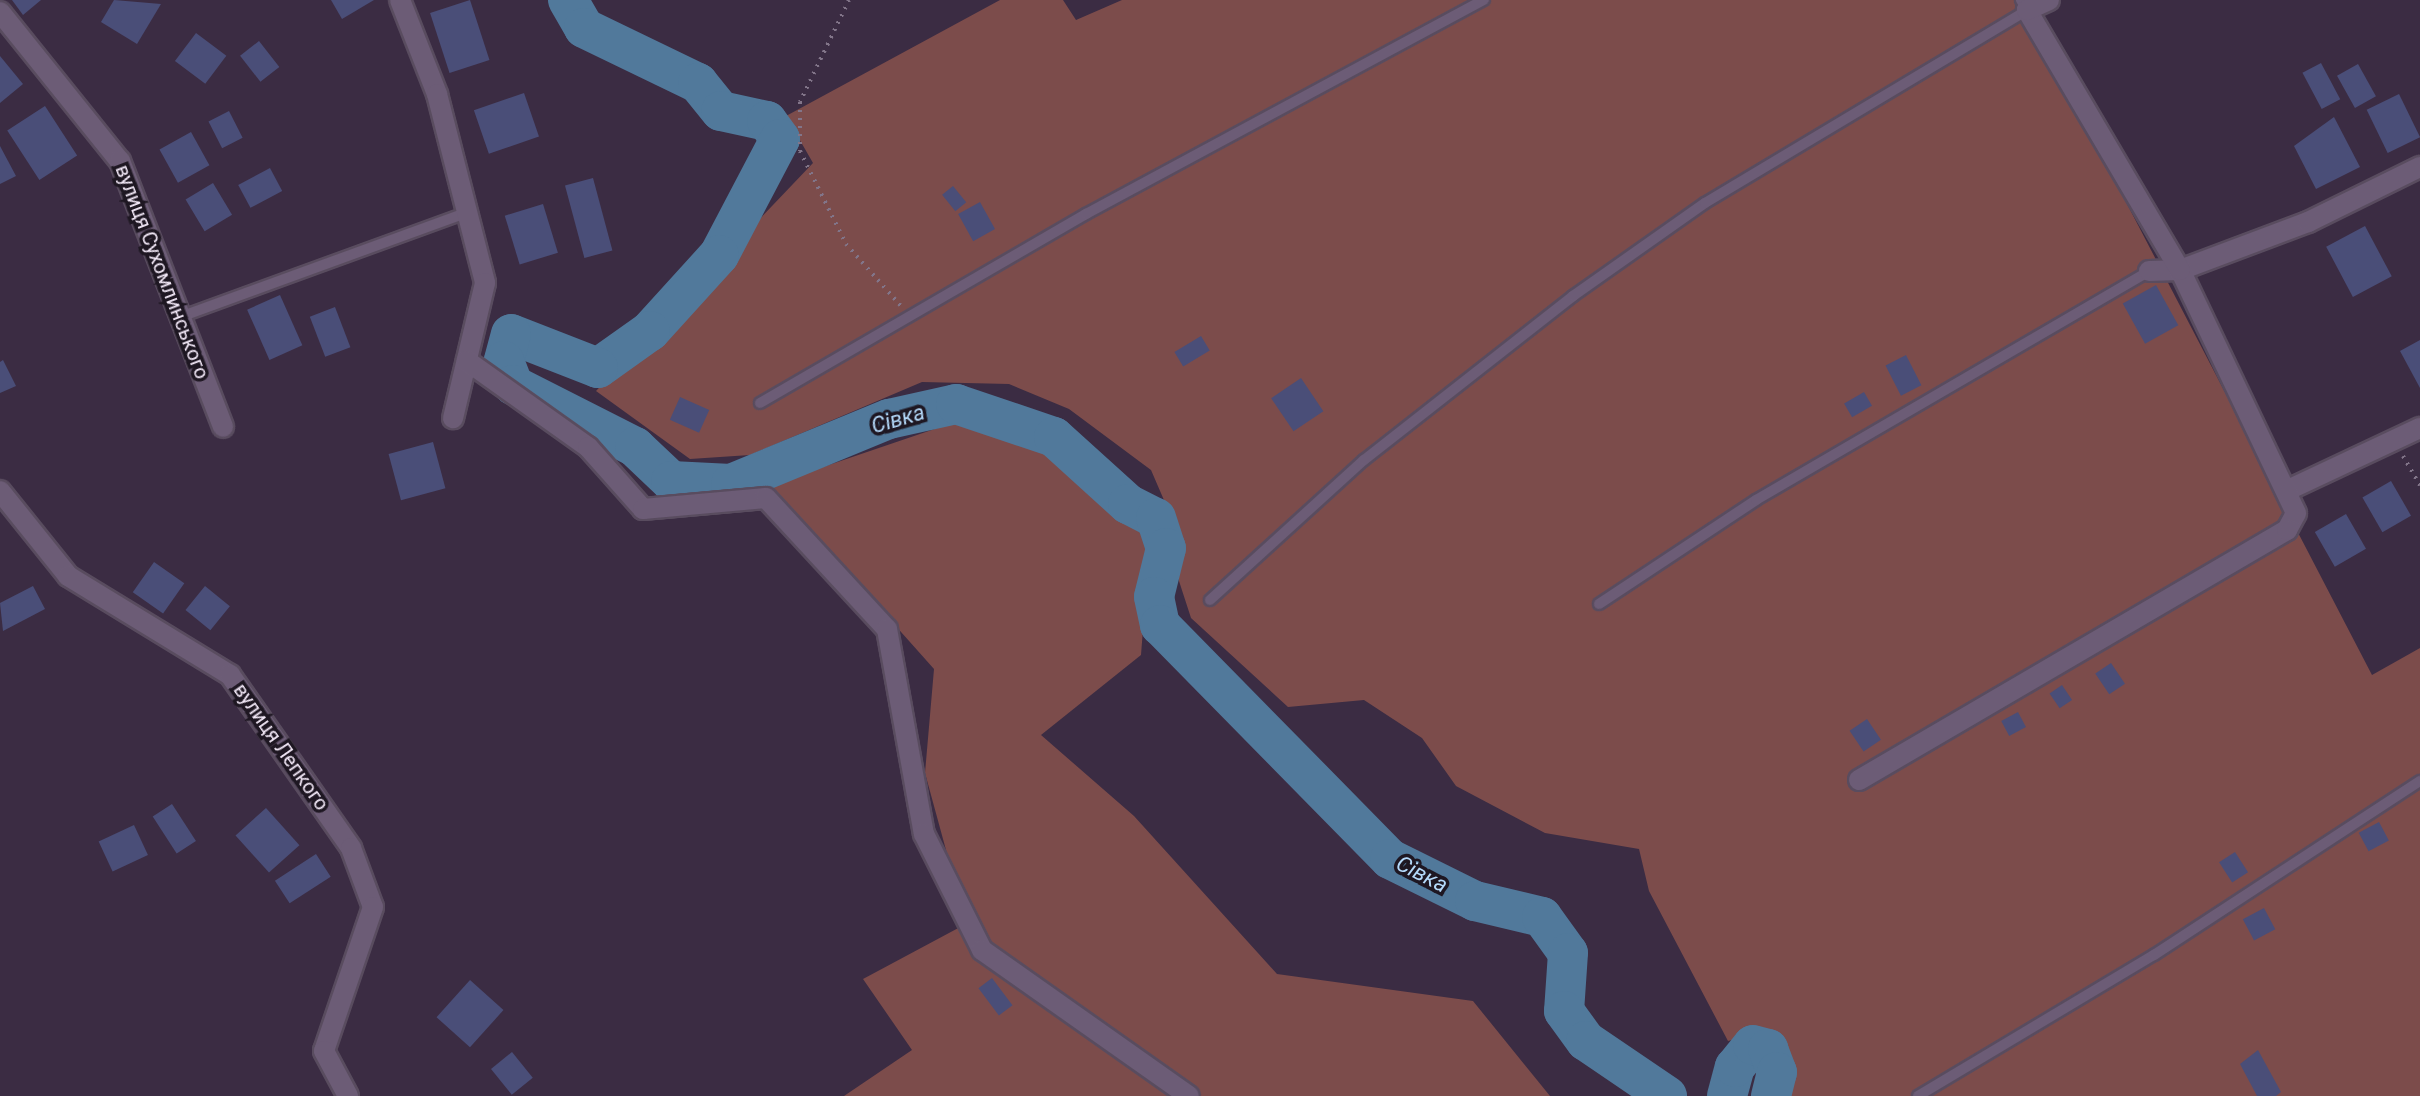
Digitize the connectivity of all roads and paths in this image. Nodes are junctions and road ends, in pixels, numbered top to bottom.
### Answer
1 (400, 0) edge
2 (849, 0) edge
3 (1484, 0) edge
4 (2049, 0) edge
5 (2024, 5) edge
6 (0, 12) edge
7 (2420, 167) edge
8 (472, 211) junction
9 (2180, 270) junction
10 (2149, 271) joint
11 (910, 316) junction
12 (180, 317) junction
13 (467, 361) junction
14 (760, 403) dead end
15 (453, 418) dead end
16 (223, 427) dead end
17 (2420, 428) edge
18 (2394, 440) junction
19 (2420, 485) edge
20 (2288, 490) junction
21 (0, 491) edge
22 (1210, 600) dead end
23 (1599, 604) dead end
24 (1859, 780) dead end
25 (2420, 781) edge
26 (348, 1096) edge
27 (1189, 1096) edge
28 (1918, 1096) edge

1 - 8 street
2 - 11 path
3 - 11 lane
4 - 5 street
5 - 9 street
5 - 22 lane
6 - 12 street, вулиця Сухомлинського
7 - 9 street
8 - 12 lane
8 - 13 street
9 - 10 street
9 - 20 street
10 - 23 lane
11 - 14 lane
12 - 16 street, вулиця Сухомлинського
13 - 15 street
13 - 27 street
17 - 18 street
18 - 19 path
18 - 20 street
20 - 24 street
21 - 26 street, вулиця Лепкого
25 - 28 lane

